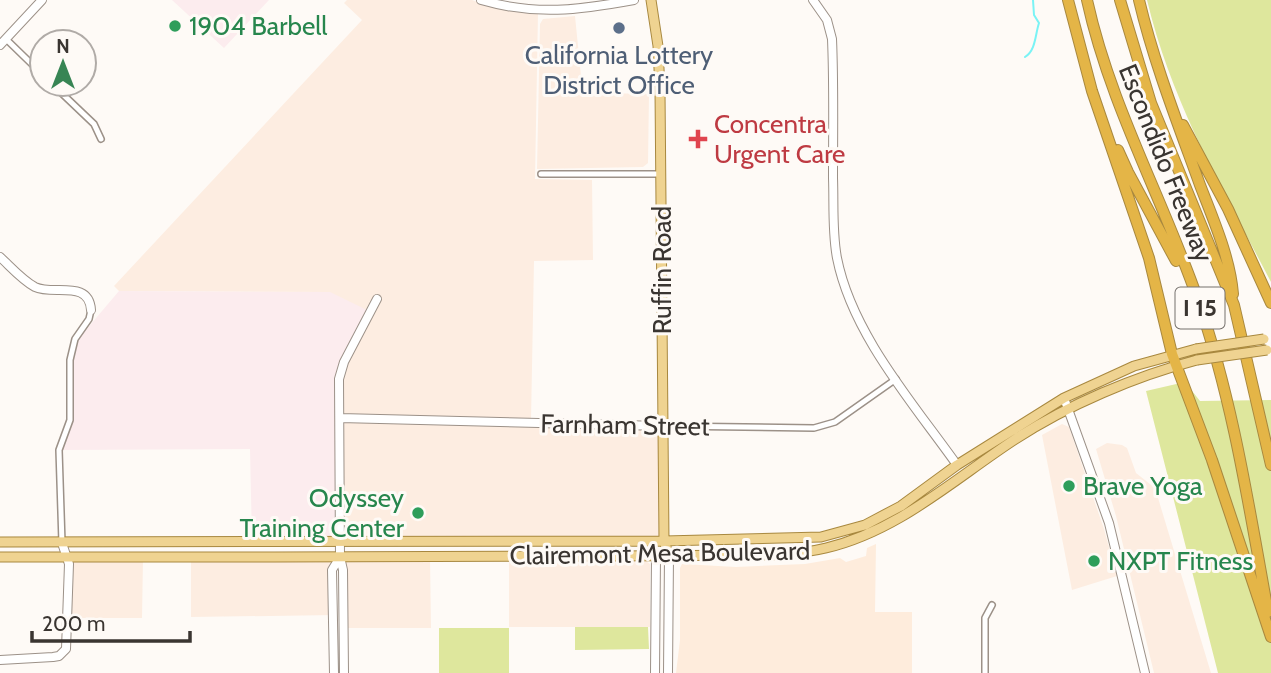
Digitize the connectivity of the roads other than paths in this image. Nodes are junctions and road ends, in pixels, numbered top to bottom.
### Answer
1 (42, 0) edge
2 (481, 0) edge
3 (634, 0) edge
4 (651, 0) edge
5 (813, 0) edge
6 (1068, 0) edge
7 (1087, 0) edge
8 (1120, 0) edge
9 (1139, 0) edge
10 (3, 42) edge
11 (28, 63) edge
12 (1086, 69) junction
13 (67, 98) edge
14 (1171, 107) junction
15 (101, 139) dead end
16 (541, 174) dead end
17 (661, 174) junction
18 (0, 257) edge
19 (377, 299) dead end
20 (1198, 299) junction
21 (1271, 303) edge
22 (1234, 304) junction
23 (91, 310) joint
24 (1268, 339) edge
25 (1269, 350) edge
26 (1172, 355) junction
27 (1176, 365) junction
28 (896, 379) junction
29 (1064, 398) junction
30 (1069, 409) junction
31 (340, 418) junction
32 (663, 426) junction
33 (1271, 464) edge
34 (957, 465) junction
35 (664, 541) junction
36 (0, 542) edge
37 (340, 542) junction
38 (62, 543) junction
39 (656, 556) junction
40 (669, 556) junction
41 (0, 557) edge
42 (340, 557) junction
43 (67, 558) junction
44 (992, 605) dead end
45 (1271, 628) edge
46 (1271, 637) edge
47 (0, 660) edge
48 (334, 673) edge
49 (344, 673) edge
50 (655, 673) edge
51 (668, 673) edge
52 (985, 673) edge
53 (1145, 673) edge

1 - 10 street
2 - 3 street
4 - 17 main road, Ruffin Road
5 - 28 street
6 - 12 highway
7 - 20 highway, Escondido Freeway / I 15
8 - 22 highway, Escondido Freeway / I 15
9 - 14 highway
10 - 11 street
12 - 20 highway
12 - 26 highway
13 - 15 street
14 - 21 highway
14 - 22 highway
16 - 17 street
17 - 32 main road, Ruffin Road
18 - 23 street
19 - 31 street
20 - 45 highway, Escondido Freeway / I 15
22 - 33 highway, Escondido Freeway / I 15
23 - 38 street
24 - 26 main road, Clairemont Mesa Boulevard, bridge
25 - 27 main road, Clairemont Mesa Boulevard, bridge
26 - 27 highway
26 - 29 main road, Clairemont Mesa Boulevard
27 - 30 main road, Clairemont Mesa Boulevard
27 - 46 highway
28 - 32 street, Farnham Street
28 - 34 street
29 - 30 street
29 - 34 main road, Clairemont Mesa Boulevard
30 - 40 main road, Clairemont Mesa Boulevard
30 - 53 street
31 - 32 street, Farnham Street
31 - 37 street
32 - 35 main road, Ruffin Road
34 - 35 main road, Clairemont Mesa Boulevard
35 - 37 main road, Clairemont Mesa Boulevard
35 - 39 main road, Ruffin Road
35 - 40 main road, Ruffin Road
36 - 38 main road, Clairemont Mesa Boulevard
37 - 38 main road, Clairemont Mesa Boulevard
37 - 42 street
38 - 43 street
39 - 40 main road, Clairemont Mesa Boulevard
39 - 42 main road, Clairemont Mesa Boulevard
39 - 50 street, Ruffin Road
40 - 51 street, Ruffin Road
41 - 43 main road, Clairemont Mesa Boulevard
42 - 43 main road, Clairemont Mesa Boulevard
42 - 48 street
42 - 49 street
43 - 47 street
44 - 52 street

